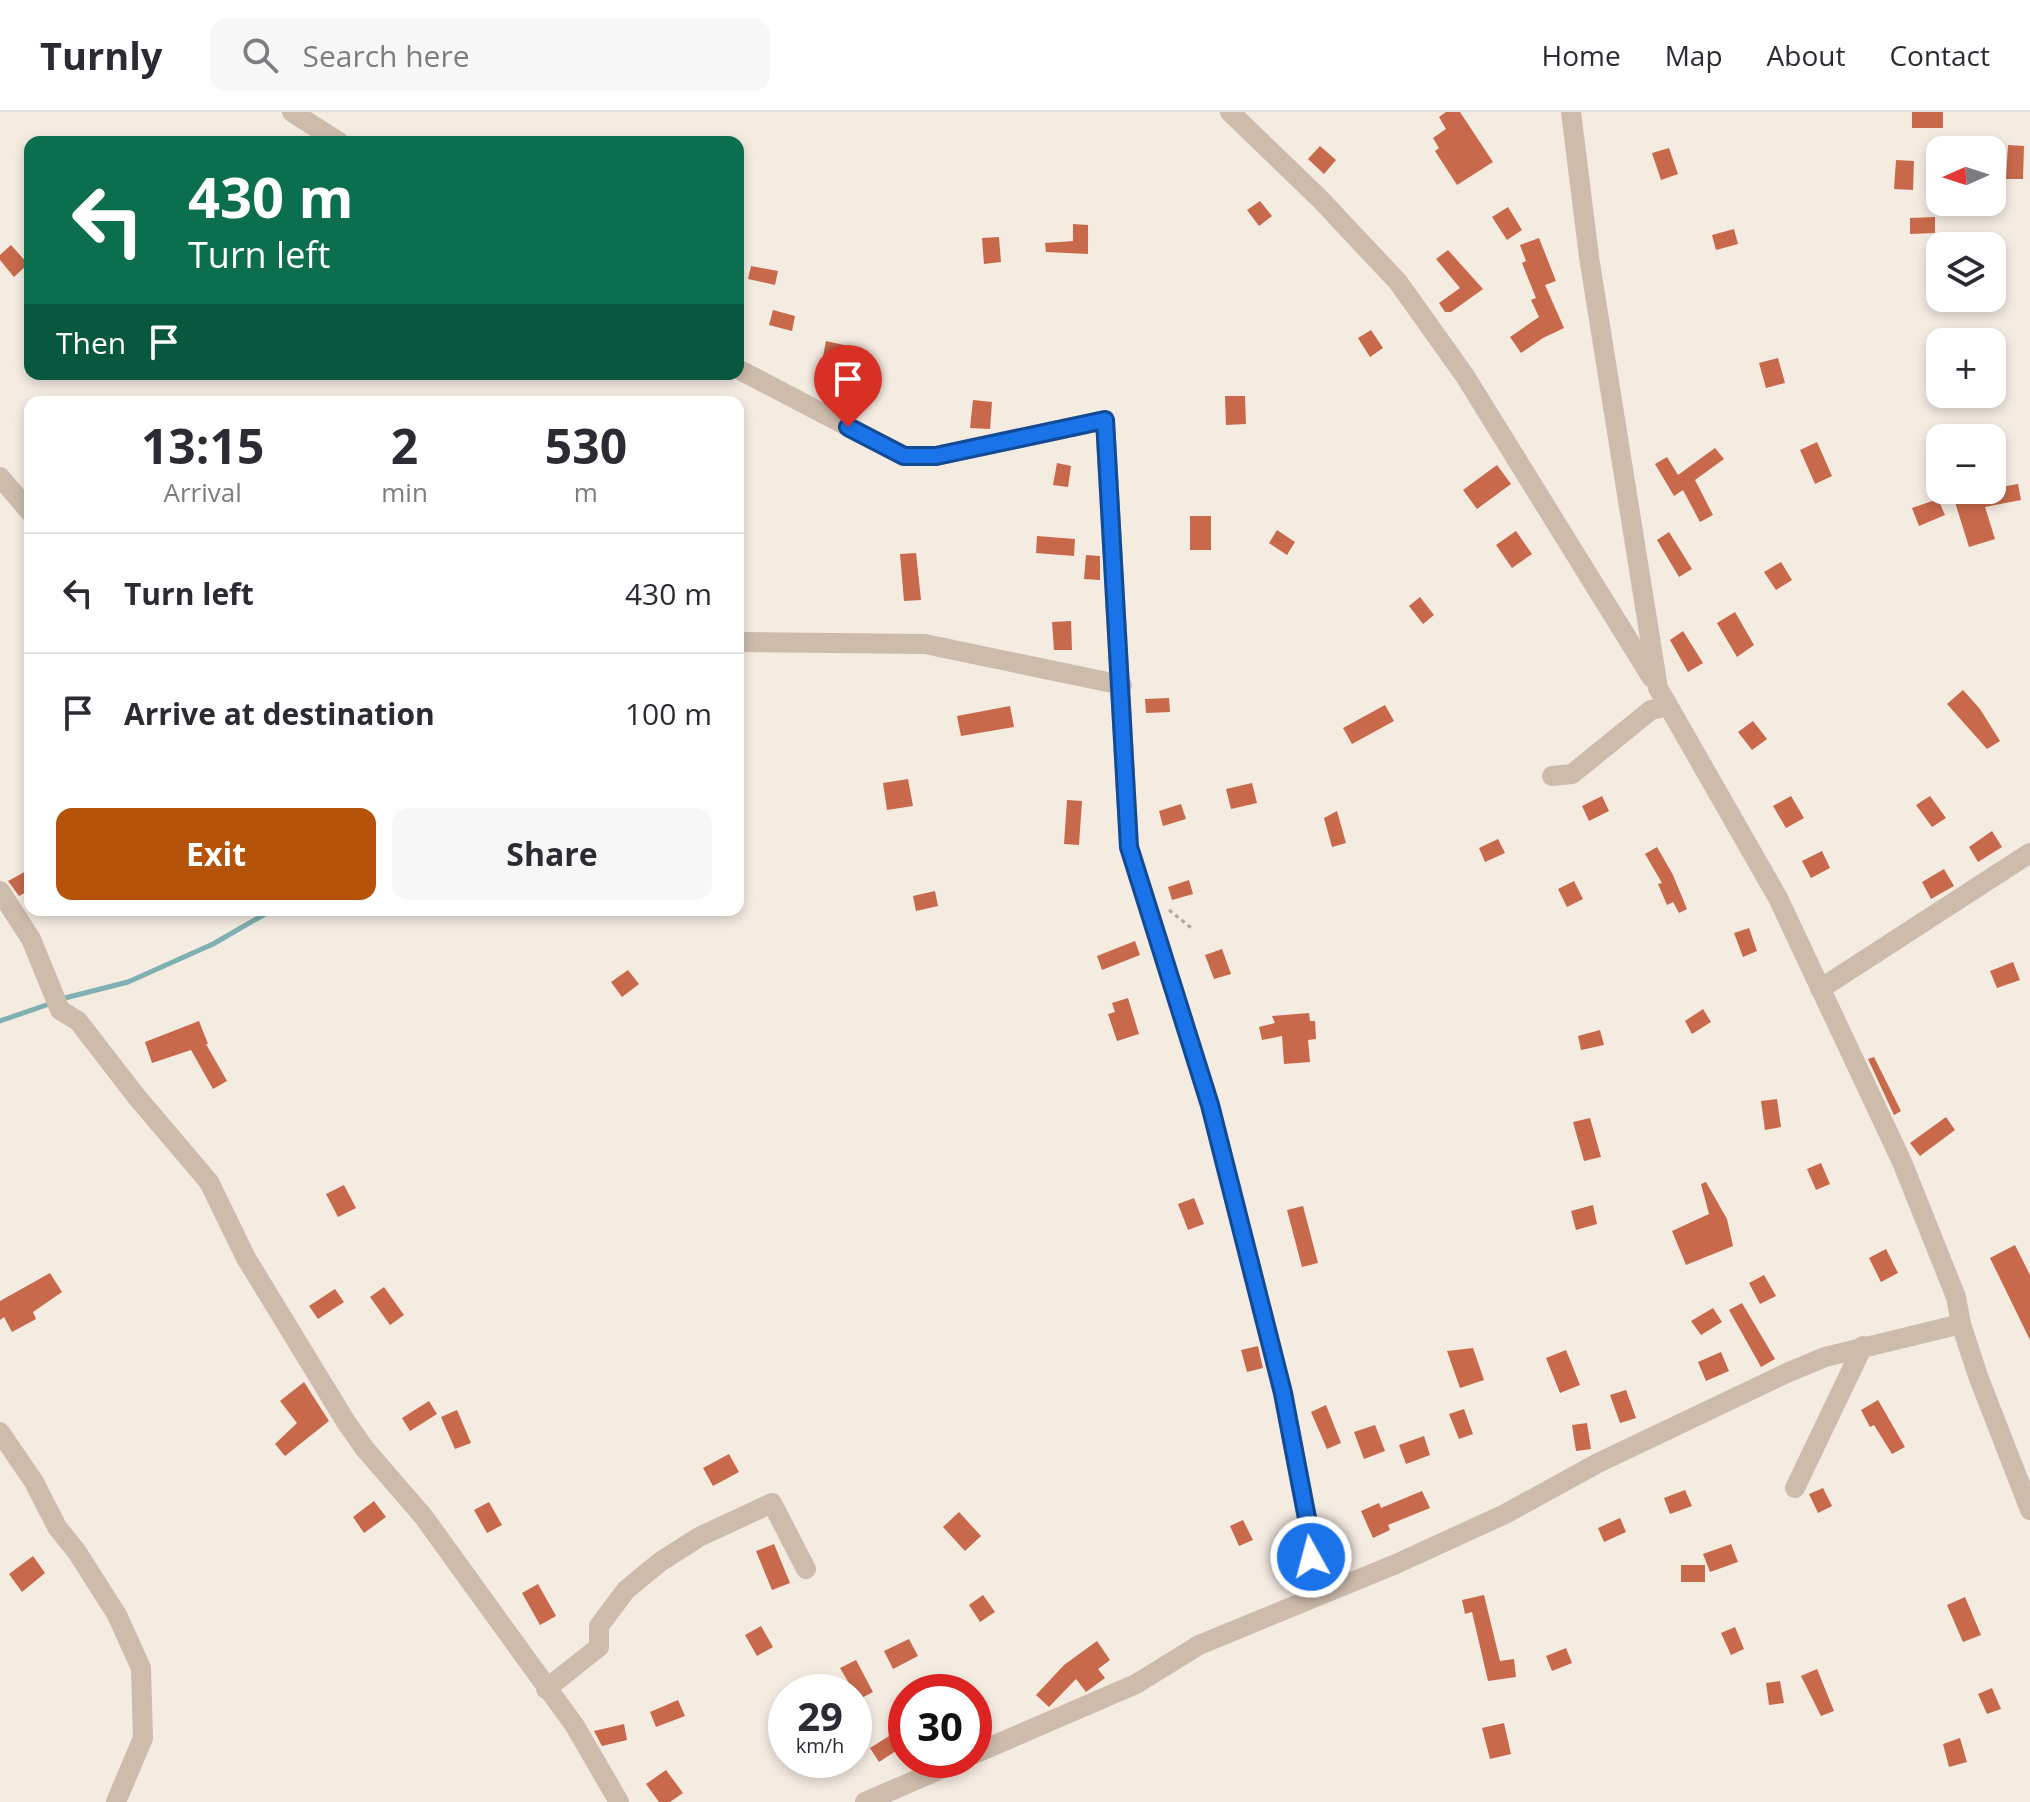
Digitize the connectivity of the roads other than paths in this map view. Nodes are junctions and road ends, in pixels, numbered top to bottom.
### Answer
1 (292, 112) edge
2 (1230, 112) edge
3 (1571, 112) edge
4 (330, 136) edge
5 (744, 372) edge
6 (0, 477) edge
7 (24, 505) edge
8 (744, 642) edge
9 (1122, 685) junction
10 (1663, 697) junction
11 (1552, 776) dead end
12 (2030, 853) edge
13 (0, 891) edge
14 (1820, 989) junction
15 (1961, 1324) junction
16 (1863, 1346) junction
17 (0, 1432) edge
18 (1795, 1488) dead end
19 (2030, 1510) edge
20 (806, 1569) dead end
21 (1307, 1600) junction
22 (546, 1689) junction
23 (992, 1746) edge
24 (920, 1778) edge
25 (116, 1802) edge
26 (619, 1802) edge
27 (865, 1802) edge

1 - 4 street
2 - 10 street
3 - 10 street
5 - 9 street
6 - 7 street
8 - 9 street
9 - 21 street
10 - 11 street
10 - 14 street
12 - 14 street
13 - 22 street
14 - 15 street
15 - 16 street
15 - 19 street
16 - 18 street
16 - 21 street
17 - 25 street
20 - 22 street
21 - 23 street
22 - 26 street
24 - 27 street

